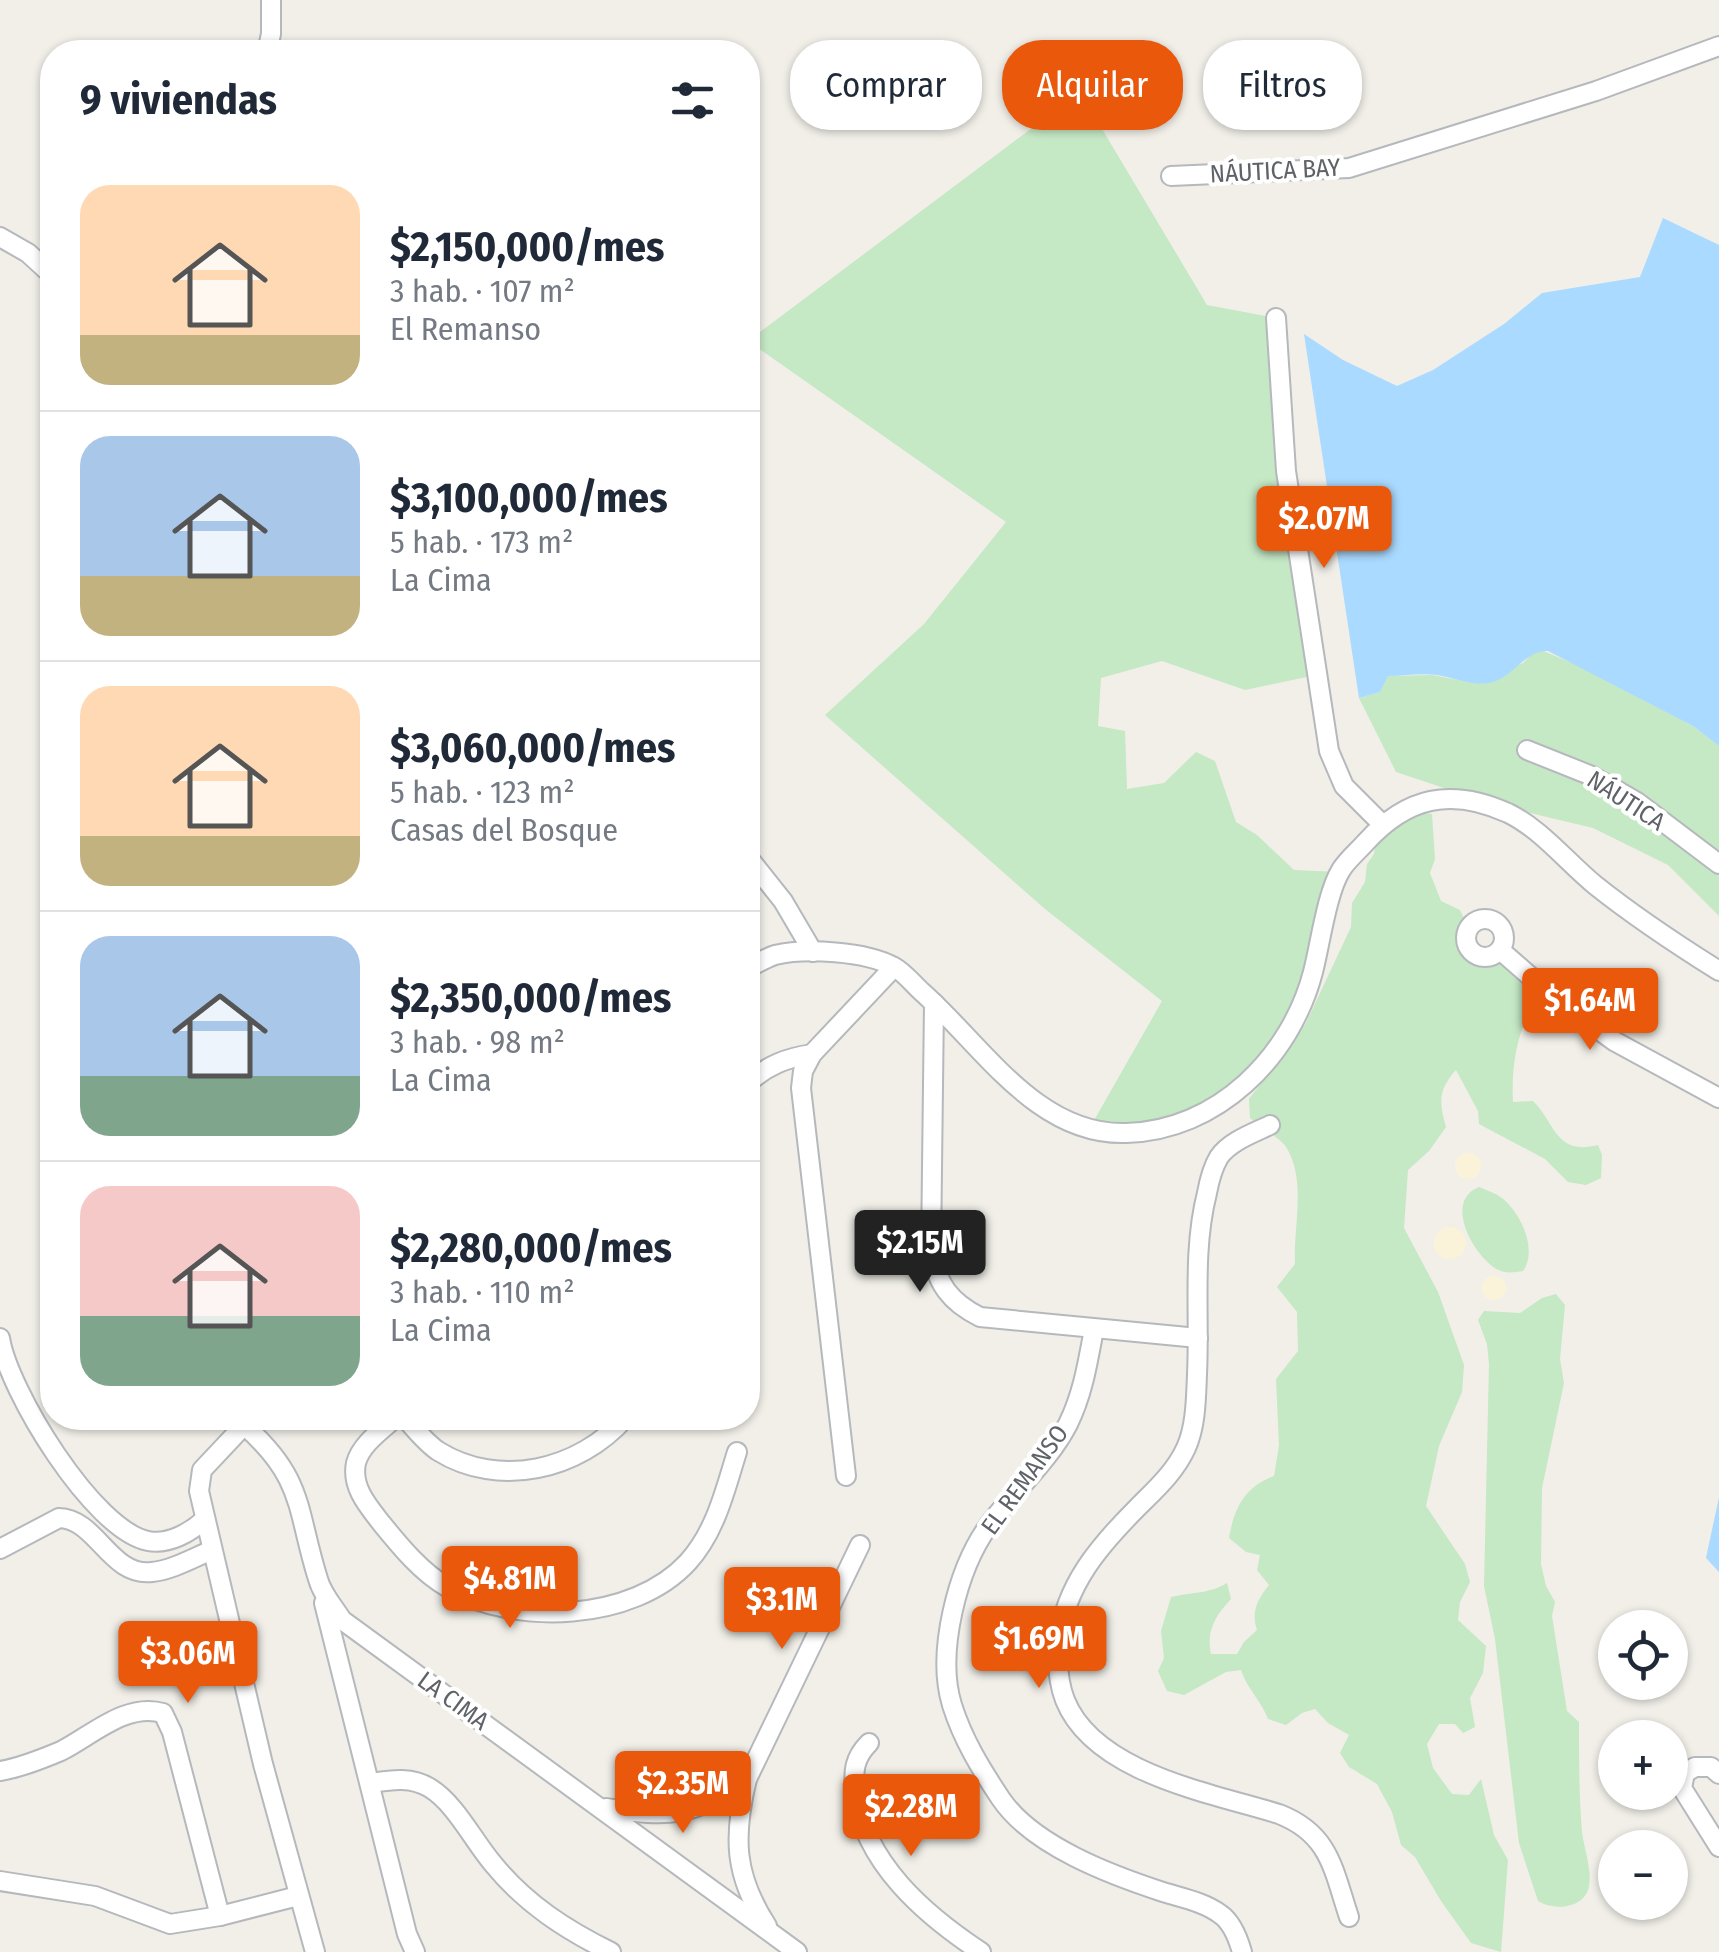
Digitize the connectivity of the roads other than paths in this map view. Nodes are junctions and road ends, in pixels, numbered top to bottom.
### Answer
1 (271, 0) edge
2 (270, 40) edge
3 (1719, 46) edge
4 (1171, 176) dead end
5 (0, 237) edge
6 (40, 264) edge
7 (1276, 318) dead end
8 (1527, 750) dead end
9 (1382, 824) junction
10 (1719, 864) edge
11 (760, 873) edge
12 (1500, 950) dead end
13 (814, 952) junction
14 (760, 962) edge
15 (894, 966) junction
16 (1719, 971) edge
17 (934, 1003) junction
18 (812, 1054) junction
19 (760, 1073) edge
20 (1719, 1098) edge
21 (1270, 1126) dead end
22 (1094, 1329) junction
23 (0, 1338) edge
24 (1198, 1338) junction
25 (40, 1425) edge
26 (43, 1430) edge
27 (240, 1430) edge
28 (256, 1430) edge
29 (383, 1430) edge
30 (417, 1430) edge
31 (610, 1430) edge
32 (737, 1452) dead end
33 (846, 1476) dead end
34 (205, 1520) junction
35 (174, 1538) junction
36 (860, 1546) dead end
37 (0, 1549) edge
38 (212, 1550) junction
39 (170, 1568) junction
40 (318, 1583) junction
41 (869, 1744) dead end
42 (0, 1771) edge
43 (1719, 1774) edge
44 (747, 1779) junction
45 (370, 1783) junction
46 (601, 1807) junction
47 (1719, 1847) edge
48 (0, 1881) edge
49 (298, 1896) junction
50 (220, 1916) junction
51 (1349, 1917) dead end
52 (773, 1936) junction
53 (315, 1952) edge
54 (415, 1952) edge
55 (611, 1952) edge
56 (797, 1952) edge
57 (980, 1952) edge
58 (1242, 1952) edge

1 - 2 street
3 - 4 street, NÁUTICA BAY
5 - 6 street
7 - 9 street
8 - 10 street, NÁUTICA
9 - 16 street
9 - 17 street
11 - 13 street
12 - 20 street
13 - 14 street
13 - 15 street
15 - 17 street
15 - 18 street
17 - 22 street
18 - 19 street
18 - 33 street
21 - 24 street
22 - 24 street
22 - 58 street, EL REMANSO
23 - 25 street
24 - 51 street
26 - 35 street
27 - 34 street
28 - 40 street, LA CIMA
29 - 32 street
30 - 31 street
34 - 35 street
34 - 38 street
35 - 39 street
36 - 44 street, LA CIMA
37 - 39 street
38 - 39 street
38 - 49 street
40 - 45 street, LA CIMA
40 - 46 street, LA CIMA
41 - 57 street
42 - 50 street
43 - 47 street
44 - 46 street, LA CIMA
44 - 52 street, LA CIMA
45 - 54 street, LA CIMA
45 - 55 street
46 - 52 street, LA CIMA
48 - 50 street
49 - 50 street
49 - 53 street
52 - 56 street, LA CIMA

